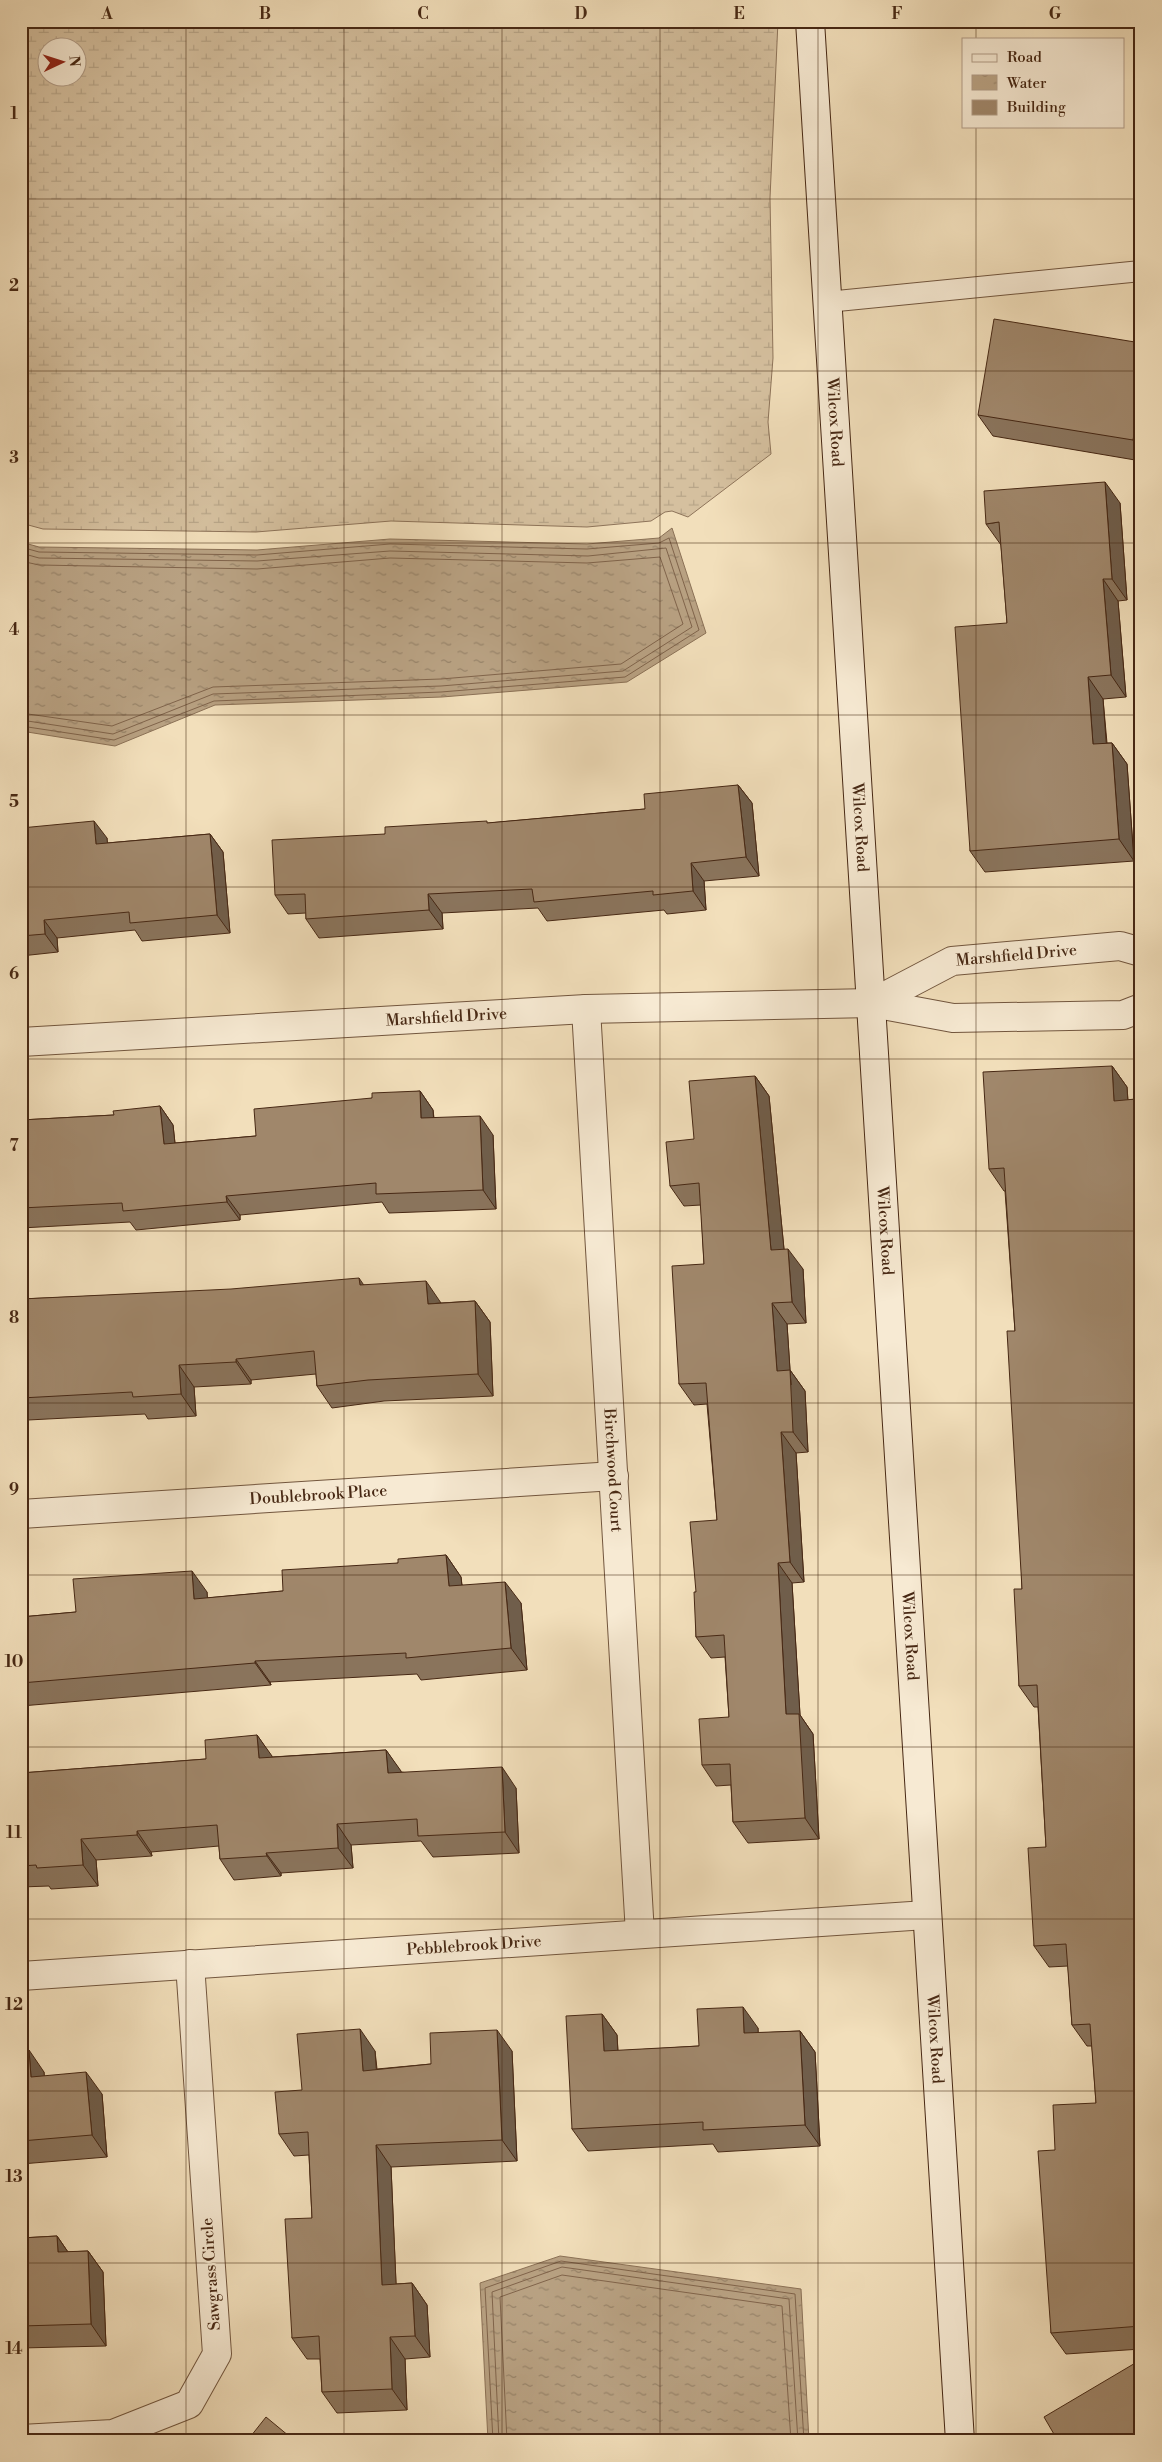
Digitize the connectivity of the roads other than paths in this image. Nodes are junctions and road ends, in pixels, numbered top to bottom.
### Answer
1 (810, 21) edge
2 (1141, 271) edge
3 (827, 302) junction
4 (1141, 952) edge
5 (872, 1003) junction
6 (1141, 1008) edge
7 (586, 1009) junction
8 (21, 1042) edge
9 (614, 1476) junction
10 (21, 1514) edge
11 (926, 1915) junction
12 (640, 1934) junction
13 (190, 1964) junction
14 (21, 1976) edge
15 (21, 2439) edge
16 (960, 2441) edge

1 - 3 street, Wilcox Road
2 - 3 lane
3 - 5 street, Wilcox Road
4 - 5 street, Marshfield Drive
5 - 6 street, Marshfield Drive
5 - 7 street, Marshfield Drive
5 - 11 street, Wilcox Road
7 - 8 street, Marshfield Drive
7 - 9 street, Birchwood Court
9 - 10 street, Doublebrook Place
9 - 12 street, Birchwood Court
11 - 12 street, Pebblebrook Drive
11 - 16 street, Wilcox Road
12 - 13 street, Pebblebrook Drive
13 - 14 street, Pebblebrook Drive
13 - 15 street, Sawgrass Circle

